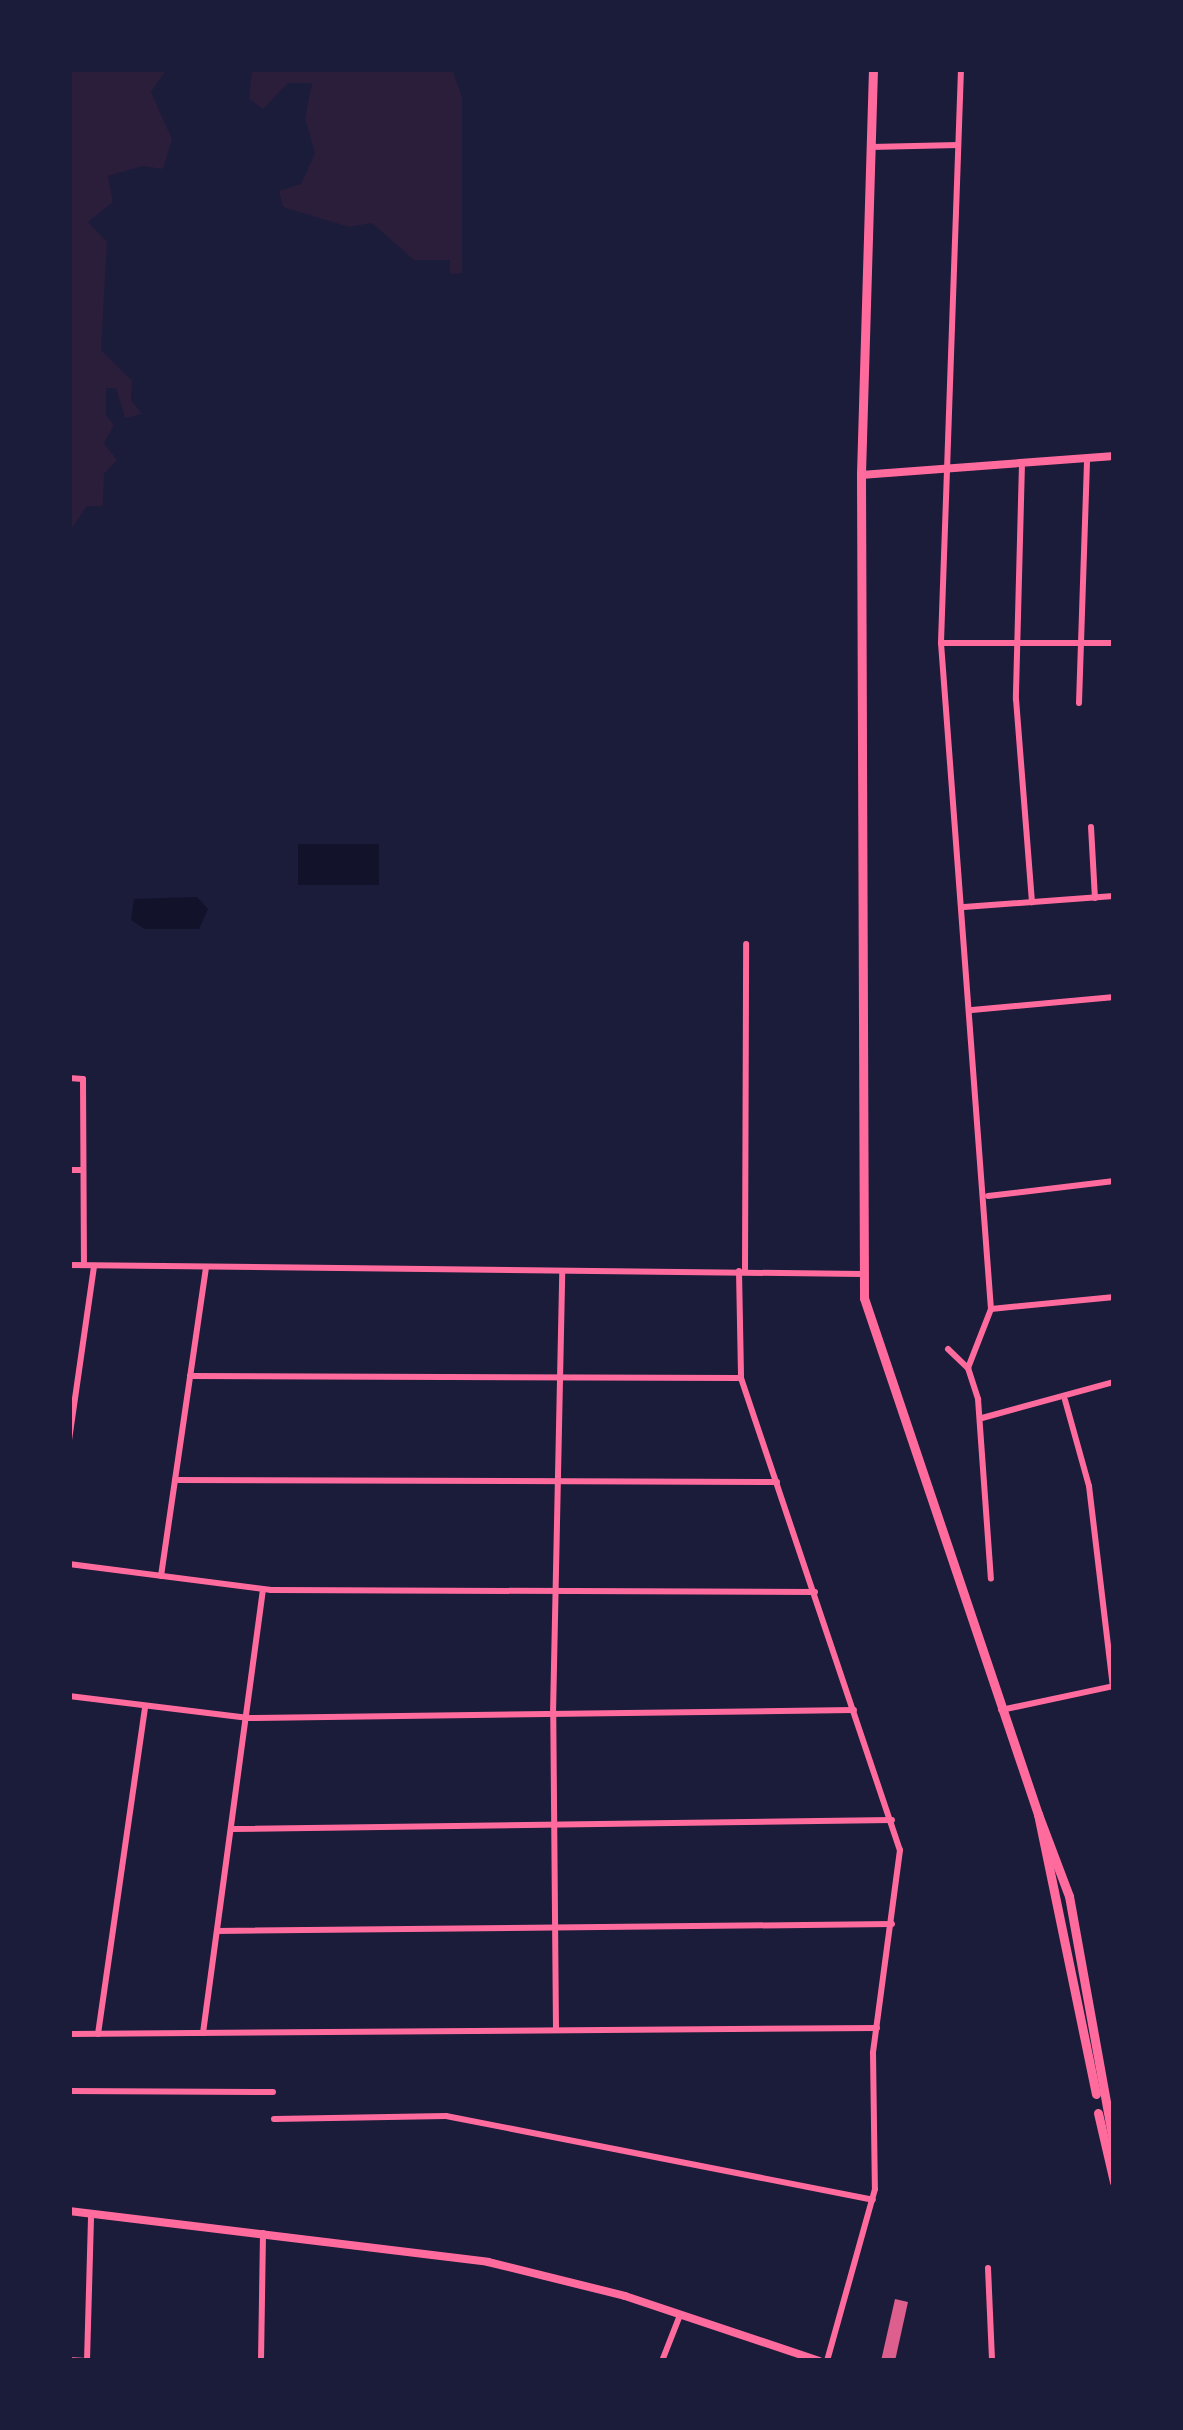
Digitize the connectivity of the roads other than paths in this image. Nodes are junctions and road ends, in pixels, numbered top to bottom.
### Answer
1 (874, 69) edge
2 (961, 69) edge
3 (958, 145) junction
4 (868, 147) junction
5 (1114, 456) edge
6 (1087, 458) junction
7 (1022, 463) junction
8 (950, 468) junction
9 (861, 475) junction
10 (941, 643) junction
11 (1114, 643) edge
12 (1017, 644) junction
13 (1079, 644) junction
14 (1079, 703) dead end
15 (1091, 827) dead end
16 (1114, 896) edge
17 (1094, 898) junction
18 (1032, 902) junction
19 (964, 907) junction
20 (746, 944) dead end
21 (1114, 997) edge
22 (972, 1010) junction
23 (69, 1078) edge
24 (69, 1170) edge
25 (83, 1170) junction
26 (1114, 1181) edge
27 (988, 1196) junction
28 (69, 1265) edge
29 (89, 1266) junction
30 (206, 1267) junction
31 (562, 1271) junction
32 (742, 1271) junction
33 (862, 1274) junction
34 (1114, 1297) edge
35 (991, 1309) junction
36 (948, 1349) dead end
37 (968, 1368) junction
38 (190, 1376) junction
39 (560, 1377) junction
40 (741, 1378) junction
41 (1114, 1382) edge
42 (1065, 1400) junction
43 (982, 1418) junction
44 (69, 1439) edge
45 (175, 1480) junction
46 (558, 1481) junction
47 (777, 1482) junction
48 (69, 1564) edge
49 (161, 1576) junction
50 (991, 1579) dead end
51 (263, 1590) junction
52 (555, 1591) junction
53 (814, 1592) junction
54 (1113, 1686) edge
55 (69, 1696) edge
56 (145, 1706) junction
57 (854, 1710) junction
58 (1001, 1710) junction
59 (553, 1714) junction
60 (247, 1718) junction
61 (1038, 1814) junction
62 (892, 1820) junction
63 (554, 1824) junction
64 (231, 1829) junction
65 (892, 1924) junction
66 (555, 1927) junction
67 (218, 1931) junction
68 (877, 2027) junction
69 (556, 2030) junction
70 (203, 2033) junction
71 (69, 2034) edge
72 (98, 2034) junction
73 (69, 2091) edge
74 (1093, 2091) dead end
75 (273, 2092) dead end
76 (1095, 2113) dead end
77 (274, 2119) dead end
78 (1114, 2145) edge
79 (1113, 2160) edge
80 (1114, 2182) edge
81 (873, 2200) junction
82 (69, 2211) edge
83 (91, 2214) junction
84 (263, 2233) junction
85 (988, 2267) dead end
86 (680, 2315) junction
87 (69, 2360) edge
88 (87, 2361) edge
89 (261, 2361) edge
90 (662, 2361) edge
91 (823, 2361) edge
92 (992, 2361) edge

1 - 4 main road
2 - 3 street
3 - 4 street
3 - 8 street
4 - 9 main road
5 - 6 street
6 - 7 street
6 - 13 street
7 - 8 street
7 - 12 street
8 - 9 street
8 - 10 street
9 - 33 main road
10 - 12 street
10 - 19 street
11 - 13 street
12 - 13 street
12 - 18 street
13 - 14 street
15 - 17 street
16 - 17 street
17 - 18 street
18 - 19 street
19 - 22 street
20 - 32 street
21 - 22 street
22 - 27 street
23 - 25 street
24 - 25 street
25 - 29 street
26 - 27 street
27 - 35 street
28 - 29 street
29 - 30 street
29 - 44 street
30 - 31 street
30 - 38 street
31 - 32 street
31 - 39 street
32 - 33 street
32 - 40 street
33 - 58 main road
34 - 35 street
35 - 37 street
36 - 37 street
37 - 43 street
38 - 39 street
38 - 45 street
39 - 40 street
39 - 46 street
40 - 47 street
41 - 42 street
42 - 43 street
42 - 54 street
43 - 50 street
45 - 46 street
45 - 49 street
46 - 47 street
46 - 52 street
47 - 53 street
48 - 49 street
49 - 51 street
51 - 52 street
51 - 60 street
52 - 53 street
52 - 59 street
53 - 57 street
54 - 58 street
55 - 56 street
56 - 60 street
56 - 72 street
57 - 59 street
57 - 62 street
58 - 61 main road
59 - 60 street
59 - 63 street
60 - 64 street
61 - 74 main road
61 - 78 main road
62 - 63 street
62 - 65 street
63 - 64 street
63 - 66 street
64 - 67 street
65 - 66 street
65 - 68 street
66 - 67 street
66 - 69 street
67 - 70 street
68 - 69 street
68 - 81 street
69 - 70 street
70 - 72 street
71 - 72 street
73 - 75 street
76 - 79 main road
77 - 81 street
79 - 80 main road
81 - 91 street
82 - 83 street
83 - 84 street
83 - 88 street
84 - 86 street
84 - 89 street
85 - 92 street
86 - 90 street
86 - 91 street
87 - 88 street

